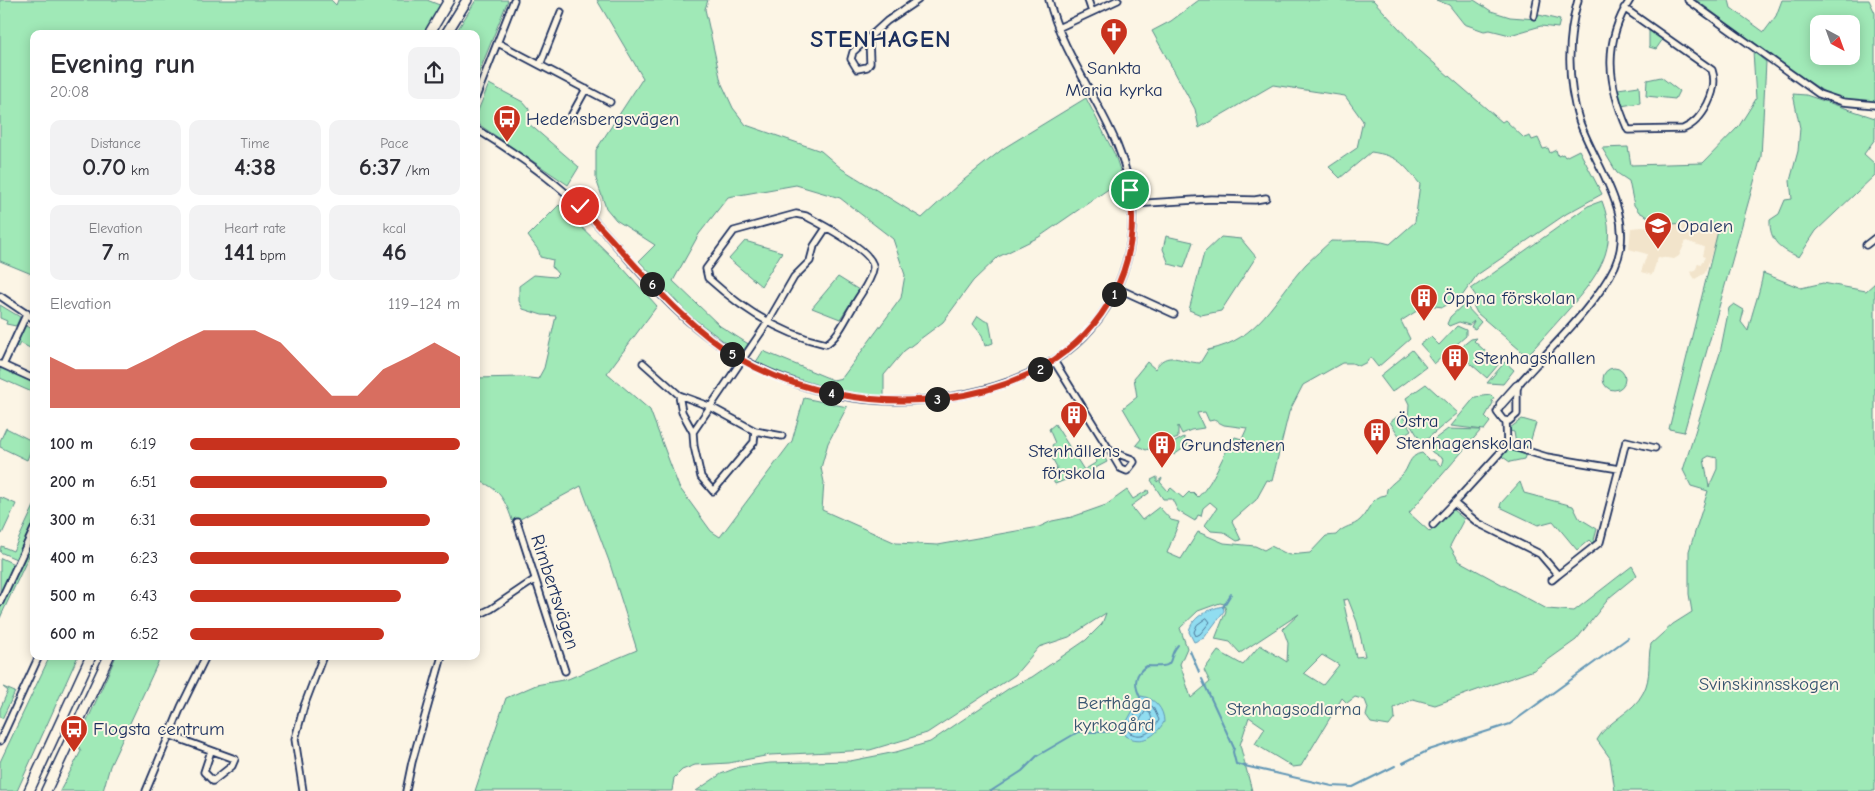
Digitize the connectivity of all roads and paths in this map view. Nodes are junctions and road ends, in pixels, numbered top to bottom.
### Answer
1 (449, 0) edge
2 (467, 0) edge
3 (514, 0) edge
4 (918, 0) edge
5 (1049, 0) edge
6 (1088, 0) edge
7 (1118, 0) edge
8 (1537, 0) edge
9 (1578, 0) edge
10 (1630, 0) edge
11 (1688, 0) edge
12 (1624, 8) junction
13 (561, 12) dead end
14 (1092, 12) junction
15 (1534, 16) dead end
16 (1058, 28) junction
17 (431, 30) edge
18 (448, 30) edge
19 (870, 38) junction
20 (498, 43) junction
21 (540, 65) junction
22 (480, 87) edge
23 (586, 89) junction
24 (610, 102) dead end
25 (1875, 105) edge
26 (570, 118) dead end
27 (480, 131) edge
28 (1266, 198) dead end
29 (1132, 204) junction
30 (826, 228) junction
31 (1875, 238) edge
32 (1866, 246) dead end
33 (1117, 288) junction
34 (0, 296) edge
35 (27, 313) junction
36 (1174, 314) dead end
37 (30, 316) edge
38 (768, 322) junction
39 (741, 360) junction
40 (1054, 361) junction
41 (643, 363) dead end
42 (1, 364) edge
43 (30, 377) edge
44 (1517, 386) junction
45 (678, 394) junction
46 (1501, 404) joint
47 (709, 406) junction
48 (1506, 421) junction
49 (755, 431) junction
50 (693, 432) junction
51 (782, 436) dead end
52 (1507, 445) junction
53 (1655, 448) dead end
54 (1110, 451) dead end
55 (1619, 469) junction
56 (1454, 502) junction
57 (517, 522) dead end
58 (1433, 525) dead end
59 (30, 538) edge
60 (1558, 575) junction
61 (534, 580) junction
62 (1552, 580) dead end
63 (0, 602) edge
64 (480, 614) edge
65 (37, 660) edge
66 (89, 660) edge
67 (107, 660) edge
68 (204, 660) edge
69 (321, 660) edge
70 (441, 660) edge
71 (564, 671) dead end
72 (169, 735) junction
73 (0, 741) edge
74 (211, 751) junction
75 (29, 791) edge
76 (46, 791) edge
77 (146, 791) edge
78 (303, 791) edge
79 (406, 791) edge

1 - 17 main road
2 - 18 main road
3 - 20 street
4 - 19 street
5 - 16 street
6 - 14 street
7 - 14 street
8 - 15 street
9 - 44 street
10 - 12 street
11 - 25 street
12 - 12 street
13 - 21 street
14 - 16 street
16 - 29 street
19 - 19 street
20 - 21 street
20 - 22 street
21 - 23 street
23 - 24 street
23 - 26 street
27 - 39 street
28 - 29 street
29 - 33 street
30 - 38 street
30 - 38 street
30 - 38 street
31 - 32 street
33 - 36 street
33 - 40 street
34 - 35 street
35 - 37 street
35 - 42 street
38 - 39 street
39 - 40 street
39 - 47 street
40 - 54 street
41 - 45 street
42 - 43 street
44 - 46 street
44 - 48 street
45 - 47 street
45 - 50 street
46 - 48 street
47 - 49 street
47 - 50 street
48 - 52 street
49 - 50 street
49 - 51 street
52 - 55 street
52 - 56 street
53 - 55 street
55 - 60 street
56 - 58 street
56 - 60 street
57 - 61 street, Rimbertsvägen
59 - 63 street
60 - 62 street
61 - 64 street
61 - 71 street, Rimbertsvägen
65 - 73 street
66 - 75 main road
67 - 76 main road
68 - 72 street
69 - 78 street
70 - 79 street
72 - 74 street
72 - 77 street
74 - 74 street

